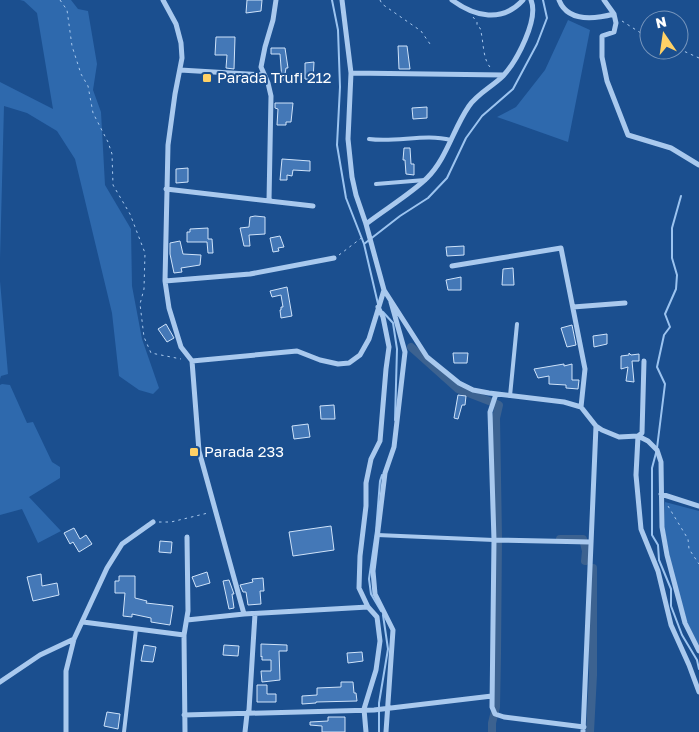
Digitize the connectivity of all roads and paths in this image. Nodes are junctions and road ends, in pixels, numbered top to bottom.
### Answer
1 (60, 0) edge
2 (163, 0) edge
3 (276, 0) edge
4 (342, 0) edge
5 (380, 0) edge
6 (452, 0) edge
7 (524, 0) edge
8 (531, 0) edge
9 (559, 0) edge
10 (604, 0) edge
11 (471, 12) junction
12 (615, 15) junction
13 (639, 32) edge
14 (430, 44) dead end
15 (180, 70) junction
16 (351, 73) junction
17 (264, 75) junction
18 (502, 75) junction
19 (369, 138) dead end
20 (451, 140) junction
21 (699, 165) edge
22 (425, 180) junction
23 (376, 184) dead end
24 (166, 189) junction
25 (269, 201) junction
26 (313, 206) dead end
27 (366, 224) junction
28 (368, 235) junction
29 (334, 258) joint
30 (452, 266) dead end
31 (165, 282) junction
32 (384, 290) junction
33 (390, 299) junction
34 (625, 302) dead end
35 (378, 307) junction
36 (573, 307) junction
37 (517, 324) dead end
38 (192, 361) junction
39 (644, 362) dead end
40 (496, 394) junction
41 (510, 396) junction
42 (581, 408) junction
43 (596, 426) junction
44 (638, 436) junction
45 (661, 494) junction
46 (699, 506) edge
47 (215, 510) junction
48 (153, 522) joint
49 (377, 534) junction
50 (187, 537) dead end
51 (494, 540) junction
52 (590, 542) junction
53 (699, 564) edge
54 (368, 607) junction
55 (244, 614) junction
56 (255, 614) junction
57 (187, 620) junction
58 (83, 622) junction
59 (136, 629) junction
60 (184, 634) junction
61 (74, 639) junction
62 (699, 652) edge
63 (0, 682) edge
64 (699, 692) edge
65 (492, 696) junction
66 (386, 709) junction
67 (364, 710) junction
68 (246, 714) junction
69 (184, 715) junction
70 (584, 730) edge
71 (66, 732) edge
72 (124, 732) edge
73 (185, 732) edge
74 (245, 732) edge
75 (366, 732) edge
76 (386, 732) edge

1 - 38 path
2 - 15 street
3 - 17 street
4 - 16 street
5 - 14 path
6 - 11 street
7 - 11 street
8 - 18 street
9 - 12 street
10 - 12 street
11 - 18 path
12 - 13 path
12 - 21 street
15 - 17 street
15 - 24 street
16 - 18 street
16 - 27 street
17 - 25 street
18 - 20 street
19 - 20 lane
20 - 22 street
22 - 23 lane
22 - 27 street
24 - 25 street
24 - 31 street
25 - 26 street
27 - 28 street
28 - 29 path
28 - 32 street
29 - 31 street
30 - 36 street
31 - 38 street
32 - 33 street
32 - 35 street
33 - 40 street
33 - 49 street
34 - 36 street
35 - 38 street
35 - 54 street
36 - 42 street
37 - 41 lane
38 - 47 street
39 - 44 street
40 - 41 street
40 - 51 street
41 - 42 street
42 - 43 street
43 - 44 street
43 - 52 street
44 - 45 street
44 - 64 street
45 - 46 street
45 - 53 path
45 - 62 street
47 - 48 path
47 - 55 street
48 - 58 street
49 - 51 lane
49 - 66 street
50 - 57 street
51 - 52 street
51 - 65 street
52 - 70 street
54 - 56 street
54 - 67 street
55 - 56 street
55 - 57 street
56 - 68 street
57 - 60 street
58 - 59 street
58 - 61 street
59 - 60 street
59 - 72 lane
60 - 69 street
61 - 63 street
61 - 71 street
65 - 66 street
65 - 70 street
66 - 67 street
66 - 76 street
67 - 68 street
67 - 75 street
68 - 69 street
68 - 74 street
69 - 73 street

